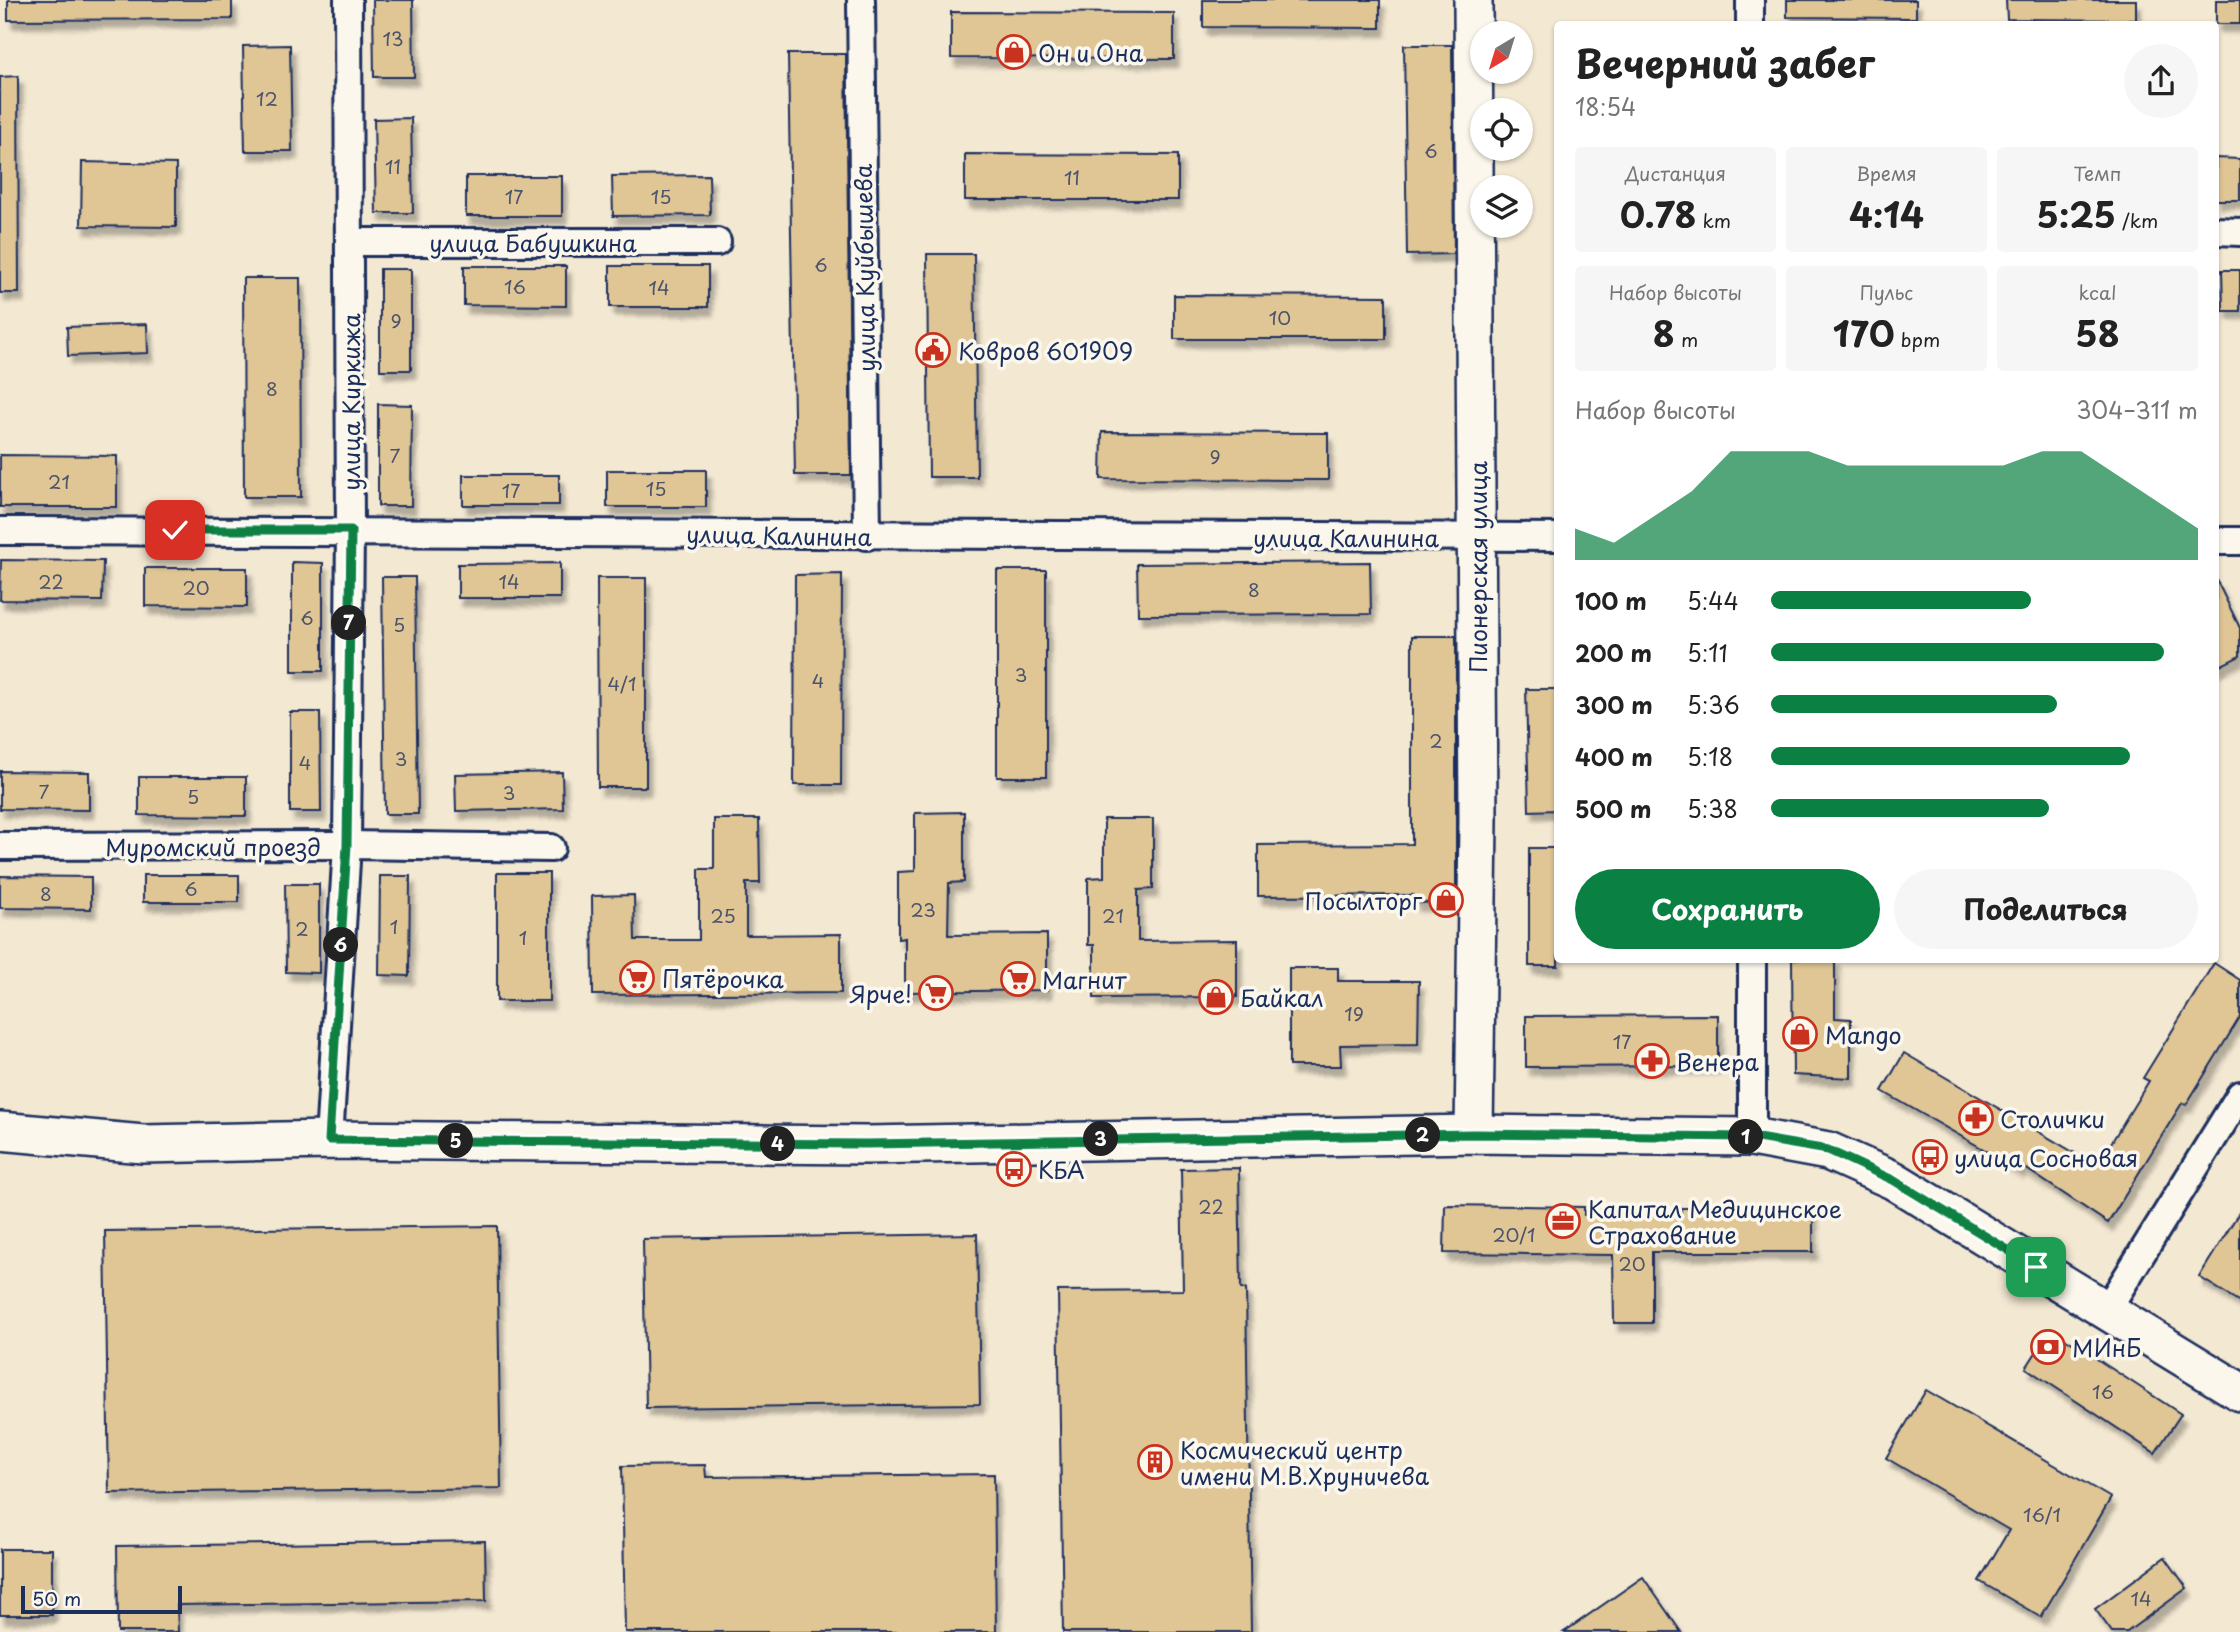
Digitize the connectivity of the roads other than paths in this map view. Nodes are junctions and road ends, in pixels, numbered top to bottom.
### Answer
1 (348, 0) edge
2 (861, 0) edge
3 (1473, 0) edge
4 (1750, 0) edge
5 (1750, 21) edge
6 (2219, 231) edge
7 (2240, 232) edge
8 (349, 242) junction
9 (717, 242) dead end
10 (351, 530) junction
11 (0, 531) edge
12 (867, 536) junction
13 (1477, 537) junction
14 (1554, 537) edge
15 (2219, 541) edge
16 (2240, 541) edge
17 (347, 845) junction
18 (0, 846) edge
19 (551, 848) dead end
20 (1752, 963) edge
21 (2240, 1095) edge
22 (0, 1131) edge
23 (1474, 1134) junction
24 (1752, 1137) junction
25 (329, 1140) junction
26 (2106, 1311) junction
27 (2240, 1392) edge

1 - 8 street, улица Киркижа
2 - 12 street, улица Куйбышева
3 - 13 main road, Пионерская улица
4 - 5 street
6 - 7 street
8 - 9 street, улица Бабушкина
8 - 10 street, улица Киркижа
10 - 11 street, улица Калинина
10 - 12 street, улица Калинина
10 - 17 street, улица Киркижа
12 - 13 street, улица Калинина
13 - 14 street, улица Калинина
13 - 23 main road, Пионерская улица
15 - 16 street
17 - 18 street, Муромский проезд
17 - 19 street, Муромский проезд
17 - 25 street, улица Киркижа
20 - 24 street
21 - 26 street
22 - 25 main road
23 - 24 main road
23 - 25 main road
24 - 26 main road
26 - 27 main road

